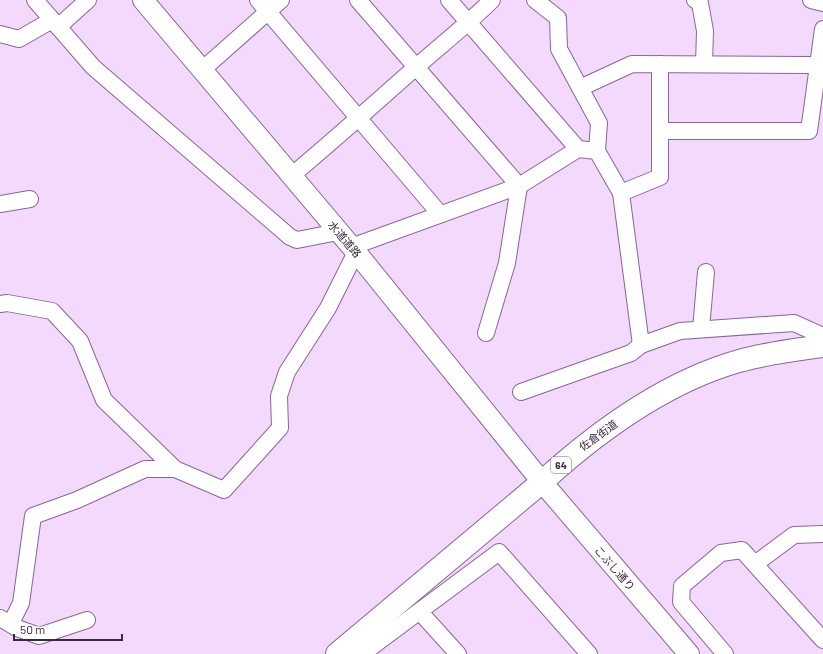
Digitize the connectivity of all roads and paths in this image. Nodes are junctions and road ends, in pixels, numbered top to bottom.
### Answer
1 (35, 0) edge
2 (88, 0) edge
3 (143, 0) edge
4 (281, 0) edge
5 (358, 0) edge
6 (449, 0) edge
7 (492, 0) edge
8 (811, 0) edge
9 (700, 1) edge
10 (540, 2) edge
11 (823, 3) edge
12 (263, 6) edge
13 (55, 23) junction
14 (469, 23) junction
15 (823, 29) edge
16 (0, 34) edge
17 (660, 64) junction
18 (704, 64) junction
19 (820, 66) edge
20 (415, 67) junction
21 (202, 70) junction
22 (580, 88) junction
23 (360, 118) junction
24 (660, 131) junction
25 (578, 148) junction
26 (597, 152) junction
27 (291, 176) junction
28 (519, 186) junction
29 (621, 194) junction
30 (30, 199) dead end
31 (0, 204) edge
32 (440, 214) junction
33 (338, 232) junction
34 (354, 249) junction
35 (706, 272) dead end
36 (2, 301) edge
37 (701, 330) junction
38 (486, 333) dead end
39 (823, 336) edge
40 (641, 344) junction
41 (823, 346) edge
42 (521, 392) dead end
43 (175, 469) junction
44 (542, 482) junction
45 (823, 534) edge
46 (755, 564) junction
47 (420, 612) junction
48 (87, 620) dead end
49 (6, 621) edge
50 (823, 640) edge
51 (452, 652) edge
52 (337, 654) edge
53 (362, 654) edge
54 (589, 654) edge
55 (689, 654) edge
56 (725, 654) edge

1 - 13 street
2 - 13 street
3 - 21 street, 水道道路
4 - 12 street
5 - 20 street
6 - 14 street
7 - 14 street
8 - 11 street
9 - 18 street
10 - 22 street
12 - 21 street
12 - 23 street
13 - 16 street
13 - 33 street
14 - 20 street
14 - 25 street
15 - 19 street
17 - 18 street
17 - 22 street
17 - 24 street
18 - 19 street
19 - 24 street
20 - 23 street
20 - 28 street
21 - 27 street, 水道道路
22 - 26 street
23 - 27 street
23 - 32 street
24 - 29 street
25 - 26 street
25 - 28 street
26 - 29 street
27 - 33 street, 水道道路
28 - 32 street
28 - 38 street
29 - 40 street
30 - 31 street
32 - 34 street
33 - 34 street, 水道道路
34 - 43 street
34 - 44 street, 水道道路
35 - 37 street
36 - 43 street
37 - 39 street
37 - 40 street
40 - 42 street
41 - 44 main road, 佐倉街道 / 64
43 - 49 street
44 - 52 main road, 佐倉街道 / 64
44 - 55 street, こぶし通り
45 - 46 street
46 - 50 street
46 - 56 street
47 - 51 street
47 - 53 street
47 - 54 street
48 - 49 street

